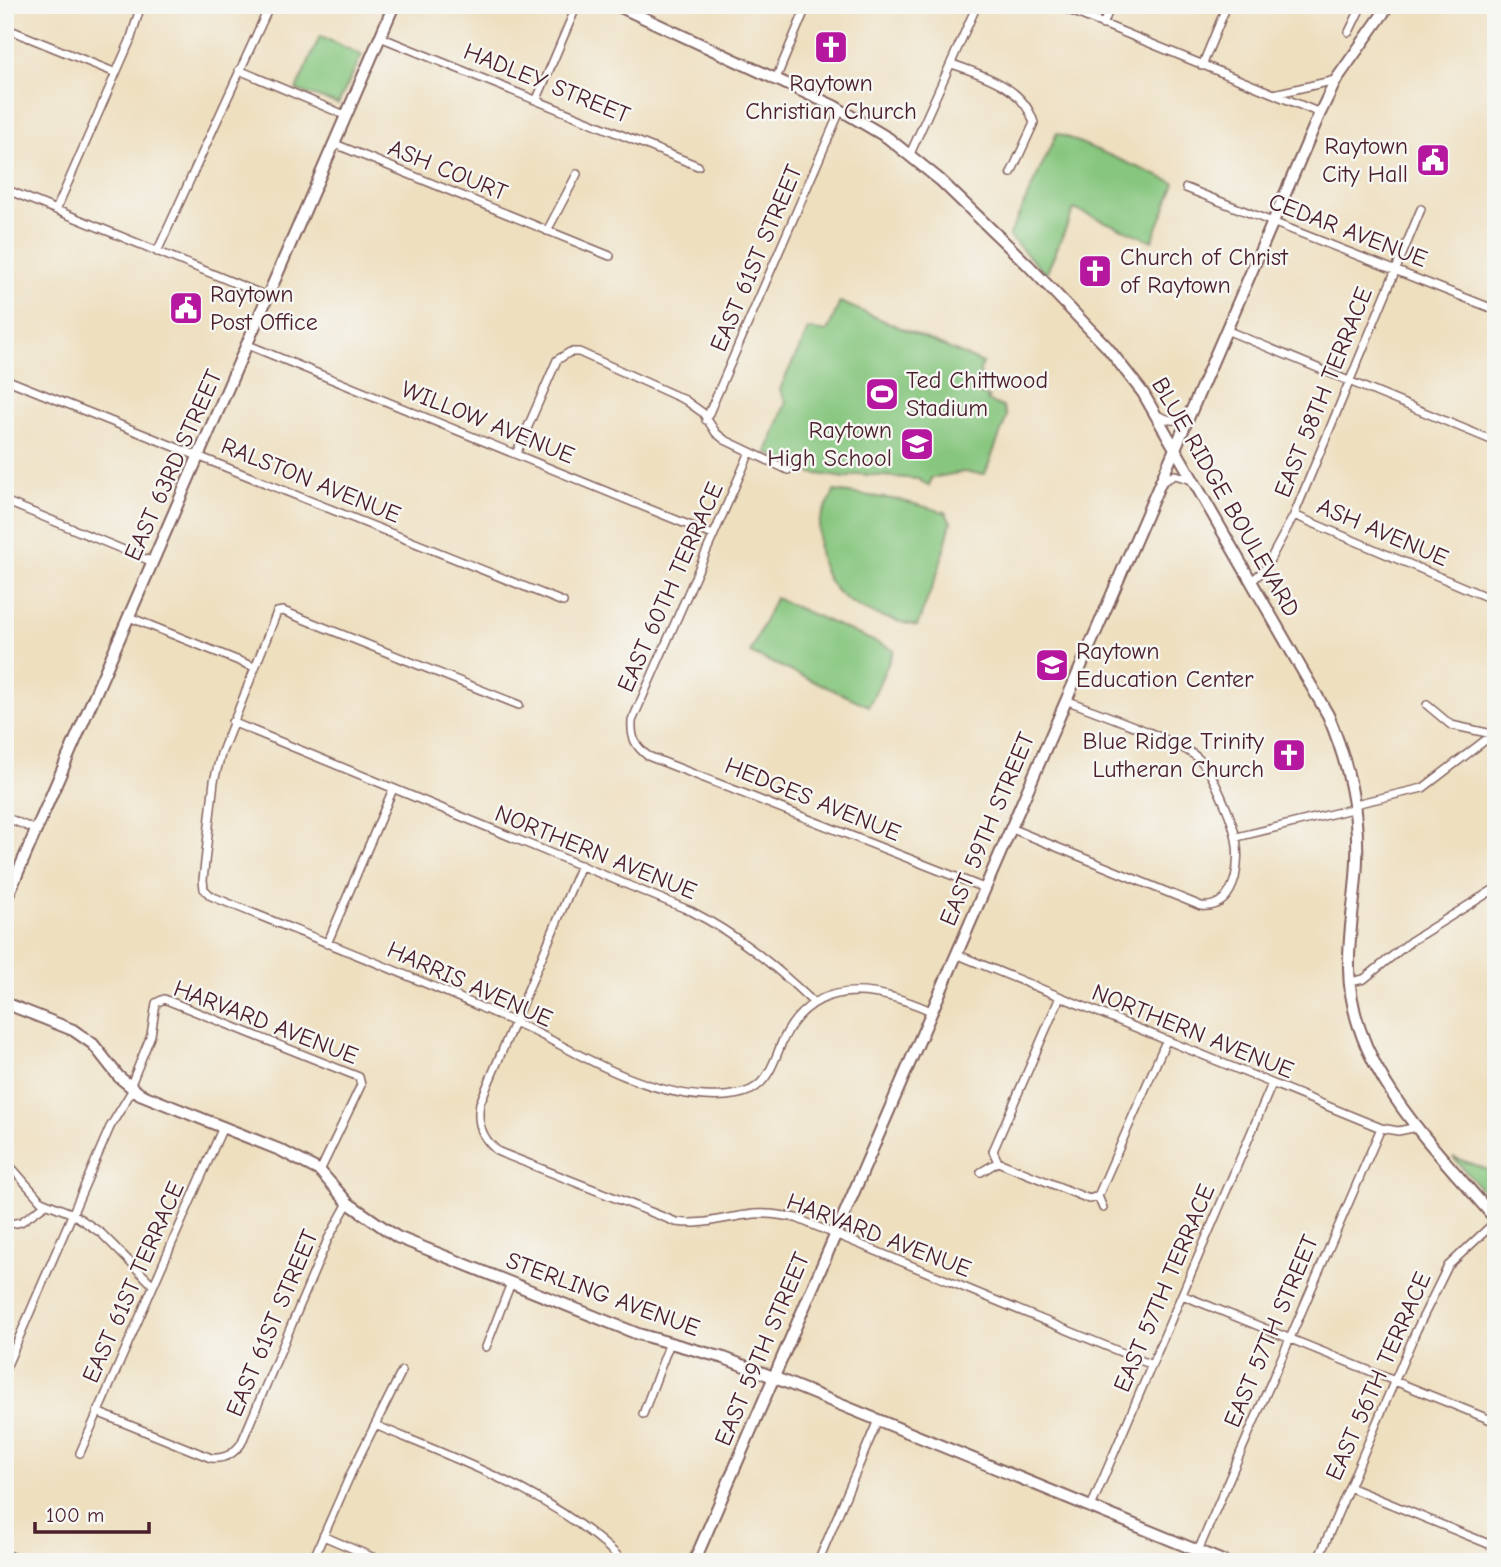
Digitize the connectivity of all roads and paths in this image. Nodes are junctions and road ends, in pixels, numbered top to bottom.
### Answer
1 (141, 5) edge
2 (270, 5) edge
3 (394, 5) edge
4 (577, 5) edge
5 (616, 5) edge
6 (807, 5) edge
7 (977, 5) edge
8 (1057, 5) edge
9 (1111, 5) edge
10 (1227, 5) edge
11 (1362, 5) edge
12 (1389, 5) edge
13 (636, 9) edge
14 (1103, 25) junction
15 (5, 28) edge
16 (1349, 32) dead end
17 (380, 37) junction
18 (952, 64) junction
19 (1202, 66) junction
20 (239, 70) junction
21 (116, 73) junction
22 (1336, 80) junction
23 (775, 81) junction
24 (1274, 94) junction
25 (537, 99) junction
26 (840, 111) junction
27 (1320, 113) junction
28 (347, 116) junction
29 (335, 145) junction
30 (910, 154) junction
31 (698, 166) dead end
32 (1011, 173) dead end
33 (577, 174) dead end
34 (1186, 188) dead end
35 (5, 189) edge
36 (1420, 209) dead end
37 (56, 210) junction
38 (1273, 221) junction
39 (547, 231) junction
40 (158, 252) junction
41 (610, 256) dead end
42 (1395, 268) junction
43 (269, 297) junction
44 (1496, 310) edge
45 (1226, 330) junction
46 (248, 345) junction
47 (5, 379) edge
48 (1347, 382) junction
49 (1192, 408) junction
50 (1156, 414) junction
51 (706, 420) junction
52 (1496, 442) edge
53 (1175, 447) junction
54 (750, 452) junction
55 (516, 454) junction
56 (199, 457) junction
57 (788, 470) dead end
58 (1194, 481) junction
59 (1160, 482) junction
60 (5, 501) edge
61 (1294, 515) junction
62 (713, 535) junction
63 (153, 562) junction
64 (1251, 582) junction
65 (1496, 601) edge
66 (563, 602) dead end
67 (129, 617) junction
68 (254, 667) junction
69 (1066, 700) junction
70 (519, 705) dead end
71 (1427, 705) dead end
72 (232, 722) junction
73 (1494, 733) edge
74 (633, 740) joint
75 (393, 789) junction
76 (1356, 806) junction
77 (5, 817) edge
78 (1010, 828) junction
79 (36, 830) junction
80 (1237, 837) junction
81 (581, 865) junction
82 (984, 887) junction
83 (1496, 887) edge
84 (5, 902) edge
85 (327, 943) junction
86 (956, 954) junction
87 (1350, 982) junction
88 (1060, 997) junction
89 (813, 1002) junction
90 (5, 1003) edge
91 (931, 1011) junction
92 (515, 1023) junction
93 (1166, 1041) junction
94 (1272, 1084) junction
95 (132, 1088) junction
96 (223, 1127) junction
97 (1419, 1127) junction
98 (1381, 1128) junction
99 (5, 1160) edge
100 (998, 1162) junction
101 (320, 1171) junction
102 (981, 1172) dead end
103 (1098, 1196) junction
104 (348, 1203) junction
105 (45, 1205) junction
106 (1103, 1209) dead end
107 (73, 1214) junction
108 (1496, 1221) edge
109 (5, 1225) edge
110 (835, 1234) junction
111 (511, 1283) junction
112 (153, 1285) junction
113 (1182, 1295) junction
114 (1289, 1338) junction
115 (669, 1345) junction
116 (486, 1347) dead end
117 (1152, 1365) junction
118 (5, 1370) edge
119 (402, 1371) dead end
120 (773, 1377) junction
121 (1395, 1380) junction
122 (97, 1412) junction
123 (643, 1414) dead end
124 (878, 1420) junction
125 (1496, 1422) edge
126 (375, 1424) junction
127 (79, 1452) dead end
128 (1349, 1487) junction
129 (1091, 1507) junction
130 (323, 1536) junction
131 (1496, 1547) edge
132 (1198, 1551) junction
133 (5, 1556) edge
134 (20, 1562) edge
135 (312, 1562) edge
136 (384, 1562) edge
137 (624, 1562) edge
138 (694, 1562) edge
139 (818, 1562) edge
140 (1225, 1562) edge
141 (1317, 1562) edge

1 - 21 street
2 - 20 street
3 - 17 street, EAST 63RD STREET
4 - 25 street
5 - 13 street, BLUE RIDGE BOULEVARD
6 - 23 street
7 - 18 street
8 - 14 street
9 - 14 street
10 - 19 street
11 - 16 street
12 - 22 street, EAST 59TH STREET
13 - 23 street, BLUE RIDGE BOULEVARD
14 - 19 street
15 - 21 street
17 - 25 street, HADLEY STREET
17 - 28 street, EAST 63RD STREET
18 - 30 street
18 - 32 street
19 - 24 street
20 - 28 street
20 - 40 street
21 - 37 street
22 - 24 street
22 - 27 street, EAST 59TH STREET
23 - 26 street, BLUE RIDGE BOULEVARD
24 - 27 street
25 - 31 street, HADLEY STREET
26 - 30 street, BLUE RIDGE BOULEVARD
26 - 51 street, EAST 61ST STREET
27 - 38 street, EAST 59TH STREET
28 - 29 street, EAST 63RD STREET
29 - 39 street, ASH COURT
29 - 43 street, EAST 63RD STREET
30 - 50 street, BLUE RIDGE BOULEVARD
33 - 39 street
34 - 38 street, CEDAR AVENUE
35 - 37 street
36 - 42 street, EAST 58TH TERRACE
37 - 40 street
38 - 42 street, CEDAR AVENUE
38 - 45 street, EAST 59TH STREET
39 - 41 street, ASH COURT
40 - 43 street
42 - 44 street, CEDAR AVENUE
42 - 48 street, EAST 58TH TERRACE
43 - 46 street, EAST 63RD STREET
45 - 48 street
45 - 49 street, EAST 59TH STREET
46 - 55 street, WILLOW AVENUE
46 - 56 street, EAST 63RD STREET
47 - 56 street, RALSTON AVENUE
48 - 52 street
48 - 61 street, EAST 58TH TERRACE
49 - 50 street
49 - 53 street, EAST 59TH STREET
50 - 53 street, BLUE RIDGE BOULEVARD
51 - 54 street
51 - 55 street
53 - 58 street, BLUE RIDGE BOULEVARD
53 - 59 street, EAST 59TH STREET
54 - 57 street
54 - 62 street, EAST 60TH TERRACE
55 - 62 street, WILLOW AVENUE
56 - 63 street, EAST 63RD STREET
56 - 66 street, RALSTON AVENUE
58 - 59 street
58 - 64 street, BLUE RIDGE BOULEVARD
59 - 69 street, EAST 59TH STREET
60 - 63 street
61 - 64 street, EAST 58TH TERRACE
61 - 65 street, ASH AVENUE
62 - 74 street, EAST 60TH TERRACE
63 - 67 street, EAST 63RD STREET
64 - 76 street, BLUE RIDGE BOULEVARD
67 - 68 street
67 - 79 street, EAST 63RD STREET
68 - 70 street
68 - 72 street
69 - 78 street, EAST 59TH STREET
69 - 80 street
71 - 73 street
72 - 75 street, NORTHERN AVENUE
72 - 85 street, HARRIS AVENUE
73 - 76 street
74 - 82 street, HEDGES AVENUE
75 - 81 street, NORTHERN AVENUE
75 - 85 street
76 - 80 street
76 - 87 street, BLUE RIDGE BOULEVARD
77 - 79 street
78 - 80 street
78 - 82 street, EAST 59TH STREET
79 - 84 street, EAST 63RD STREET
81 - 89 street, NORTHERN AVENUE
81 - 92 street
82 - 86 street, EAST 59TH STREET
83 - 87 street
85 - 92 street, HARRIS AVENUE
86 - 88 street, NORTHERN AVENUE
86 - 91 street, EAST 59TH STREET
87 - 97 street, BLUE RIDGE BOULEVARD
88 - 93 street, NORTHERN AVENUE
88 - 100 street
89 - 91 street
89 - 92 street, HARRIS AVENUE
90 - 95 street, STERLING AVENUE
91 - 110 street, EAST 59TH STREET
92 - 110 street, HARVARD AVENUE
93 - 94 street, NORTHERN AVENUE
93 - 103 street
94 - 98 street, NORTHERN AVENUE
94 - 113 street, EAST 57TH TERRACE
95 - 96 street, STERLING AVENUE
95 - 101 street, HARVARD AVENUE
95 - 107 street
96 - 101 street, STERLING AVENUE
96 - 112 street, EAST 61ST TERRACE
97 - 98 street, NORTHERN AVENUE
97 - 108 street, BLUE RIDGE BOULEVARD
98 - 114 street, EAST 57TH STREET
99 - 105 street
100 - 102 street
100 - 103 street
101 - 104 street, STERLING AVENUE
103 - 106 street
104 - 111 street, STERLING AVENUE
104 - 122 street, EAST 61ST STREET
105 - 107 street
105 - 109 street
107 - 112 street
107 - 118 street
108 - 121 street, EAST 56TH TERRACE
110 - 117 street, HARVARD AVENUE
110 - 120 street, EAST 59TH STREET
111 - 115 street, STERLING AVENUE
111 - 116 street
112 - 122 street, EAST 61ST TERRACE
113 - 114 street
113 - 117 street, EAST 57TH TERRACE
114 - 121 street
114 - 132 street, EAST 57TH STREET
115 - 120 street, STERLING AVENUE
115 - 123 street
117 - 129 street, EAST 57TH TERRACE
119 - 126 street
120 - 124 street, STERLING AVENUE
120 - 138 street, EAST 59TH STREET
121 - 125 street
121 - 128 street, EAST 56TH TERRACE
122 - 127 street, EAST 61ST TERRACE
124 - 129 street, STERLING AVENUE
124 - 139 street
126 - 130 street
126 - 137 street
128 - 131 street
128 - 141 street, EAST 56TH TERRACE
129 - 132 street, STERLING AVENUE
130 - 135 street
130 - 136 street
132 - 140 street, STERLING AVENUE
133 - 134 street

